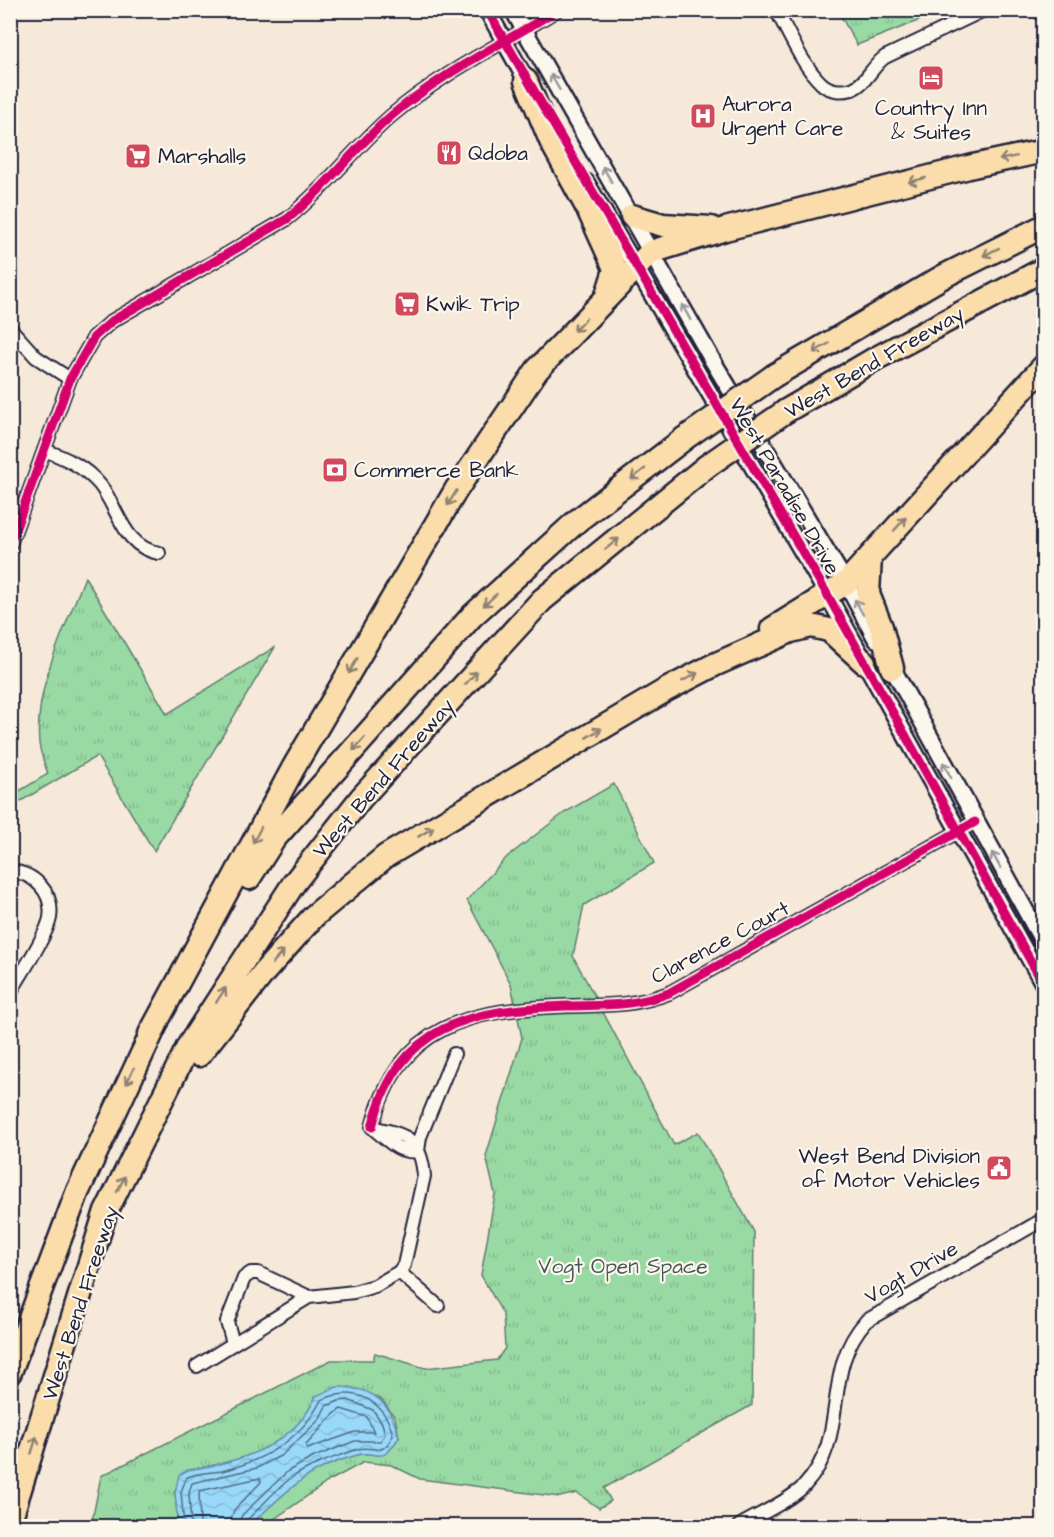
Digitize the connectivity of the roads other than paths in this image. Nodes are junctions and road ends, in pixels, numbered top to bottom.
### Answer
1 (487, 10) edge
2 (513, 10) edge
3 (557, 10) edge
4 (776, 10) edge
5 (984, 10) edge
6 (525, 30) junction
7 (504, 41) junction
8 (526, 81) junction
9 (1044, 151) edge
10 (632, 216) junction
11 (1044, 226) edge
12 (725, 229) junction
13 (651, 252) junction
14 (635, 267) junction
15 (1044, 269) edge
16 (605, 300) junction
17 (10, 328) edge
18 (1044, 366) edge
19 (70, 379) junction
20 (44, 450) junction
21 (10, 544) edge
22 (159, 553) dead end
23 (870, 557) junction
24 (837, 589) junction
25 (864, 662) junction
26 (714, 665) junction
27 (892, 668) junction
28 (975, 822) junction
29 (957, 831) junction
30 (10, 871) edge
31 (1044, 944) edge
32 (1044, 985) edge
33 (10, 993) edge
34 (150, 1034) junction
35 (454, 1054) dead end
36 (154, 1120) junction
37 (418, 1151) junction
38 (1044, 1219) edge
39 (399, 1272) junction
40 (309, 1297) junction
41 (438, 1306) dead end
42 (233, 1343) junction
43 (197, 1366) dead end
44 (10, 1372) edge
45 (10, 1521) edge
46 (739, 1527) edge

1 - 7 street, West Paradise Drive
2 - 6 street, West Paradise Drive
3 - 6 street
4 - 5 street
6 - 7 street
10 -> 6 street, West Paradise Drive
7 - 8 street, West Paradise Drive
7 - 19 street
8 - 14 street, West Paradise Drive
8 - 16 highway
9 -> 12 highway
10 - 12 highway
10 - 13 street, West Paradise Drive
11 -> 34 highway, West Bend Freeway, bridge
12 - 13 highway
13 - 14 highway
24 -> 13 street, West Paradise Drive
14 - 16 highway
14 - 24 street, West Paradise Drive
36 -> 15 highway, West Bend Freeway, bridge
16 -> 34 highway
17 - 19 street
23 -> 18 highway
19 - 20 street
20 - 21 street
20 - 22 street
23 - 24 highway
23 - 27 highway
24 - 25 street, West Paradise Drive
24 - 26 highway
27 -> 24 street, West Paradise Drive
25 - 26 highway
25 - 29 street, West Paradise Drive
36 -> 26 highway
28 -> 27 street, West Paradise Drive
28 - 29 street, Clarence Court
31 -> 28 street, West Paradise Drive
29 - 32 street, West Paradise Drive
29 - 37 street, Clarence Court
30 - 33 street
34 -> 44 highway, West Bend Freeway
35 - 37 street
45 -> 36 highway, West Bend Freeway
37 - 39 street
38 - 46 street, Vogt Drive
39 - 40 street
39 - 41 street
40 - 42 street
40 - 42 street
42 - 43 street

